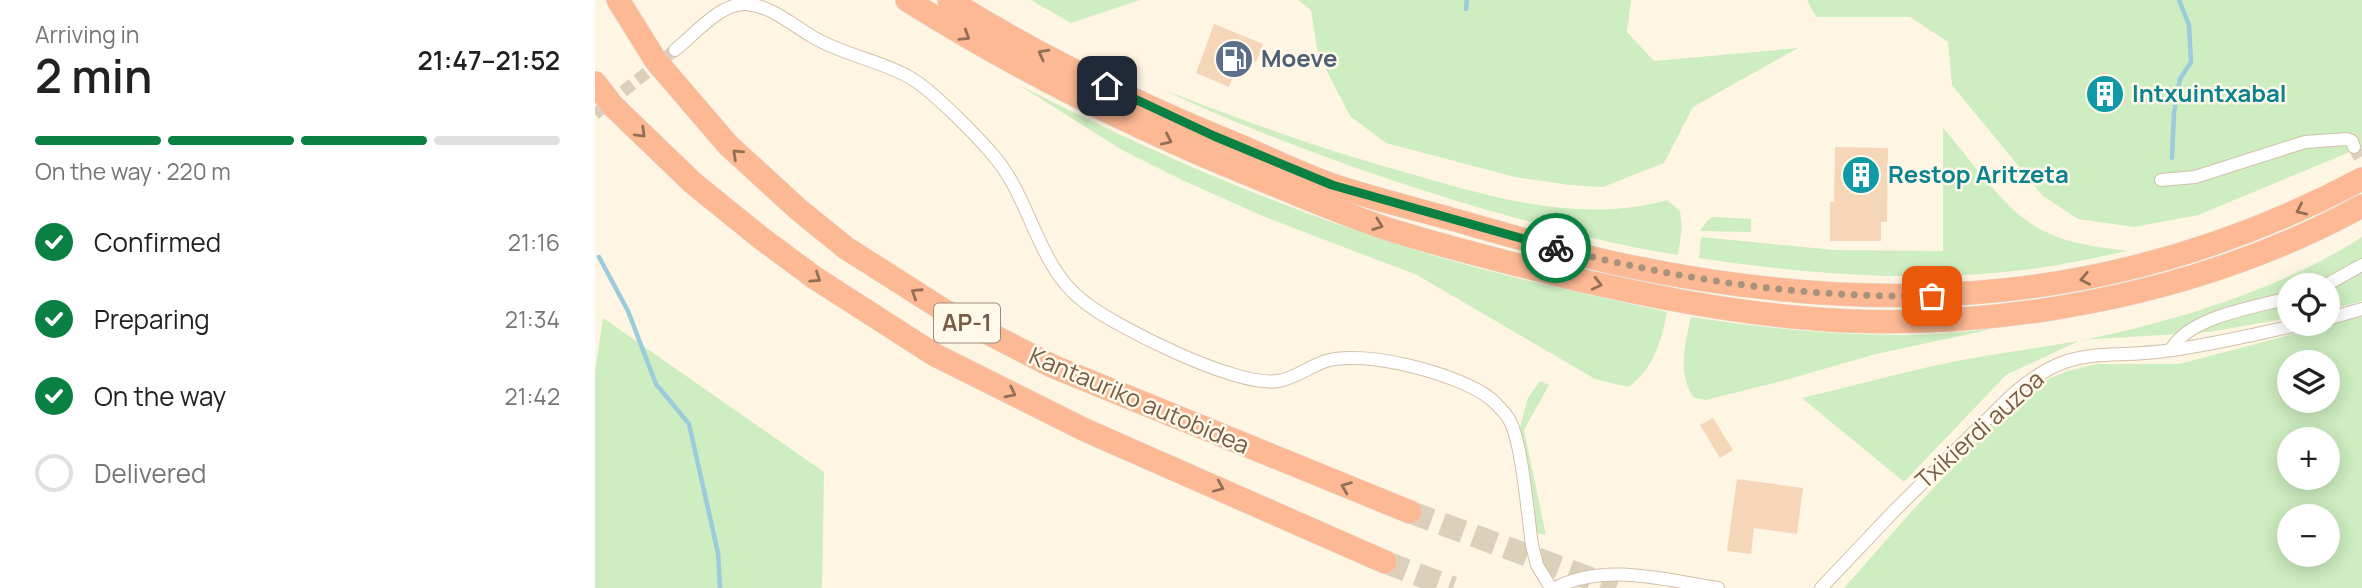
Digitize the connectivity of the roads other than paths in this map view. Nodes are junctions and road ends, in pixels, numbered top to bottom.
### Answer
1 (618, 0) edge
2 (907, 0) edge
3 (949, 0) edge
4 (675, 51) tunnel mouth
5 (595, 83) edge
6 (2354, 147) dead end
7 (2362, 179) edge
8 (2161, 180) dead end
9 (2362, 206) edge
10 (2362, 265) edge
11 (2340, 277) edge
12 (2277, 301) edge
13 (2362, 309) edge
14 (2340, 315) edge
15 (2277, 329) edge
16 (2171, 350) junction
17 (1410, 512) tunnel mouth
18 (1385, 562) tunnel mouth
19 (1553, 588) edge
20 (1718, 588) edge
21 (1821, 588) edge

17 -> 1 highway, Kantauriko autobidea / AP-1
2 -> 9 highway
7 -> 3 highway
4 - 19 street
5 -> 18 highway, Kantauriko autobidea / AP-1
6 - 8 street
10 - 11 street
12 - 16 street
13 - 14 street
15 - 16 street, Txikierdi auzoa
16 - 21 street, Txikierdi auzoa
19 - 20 street

